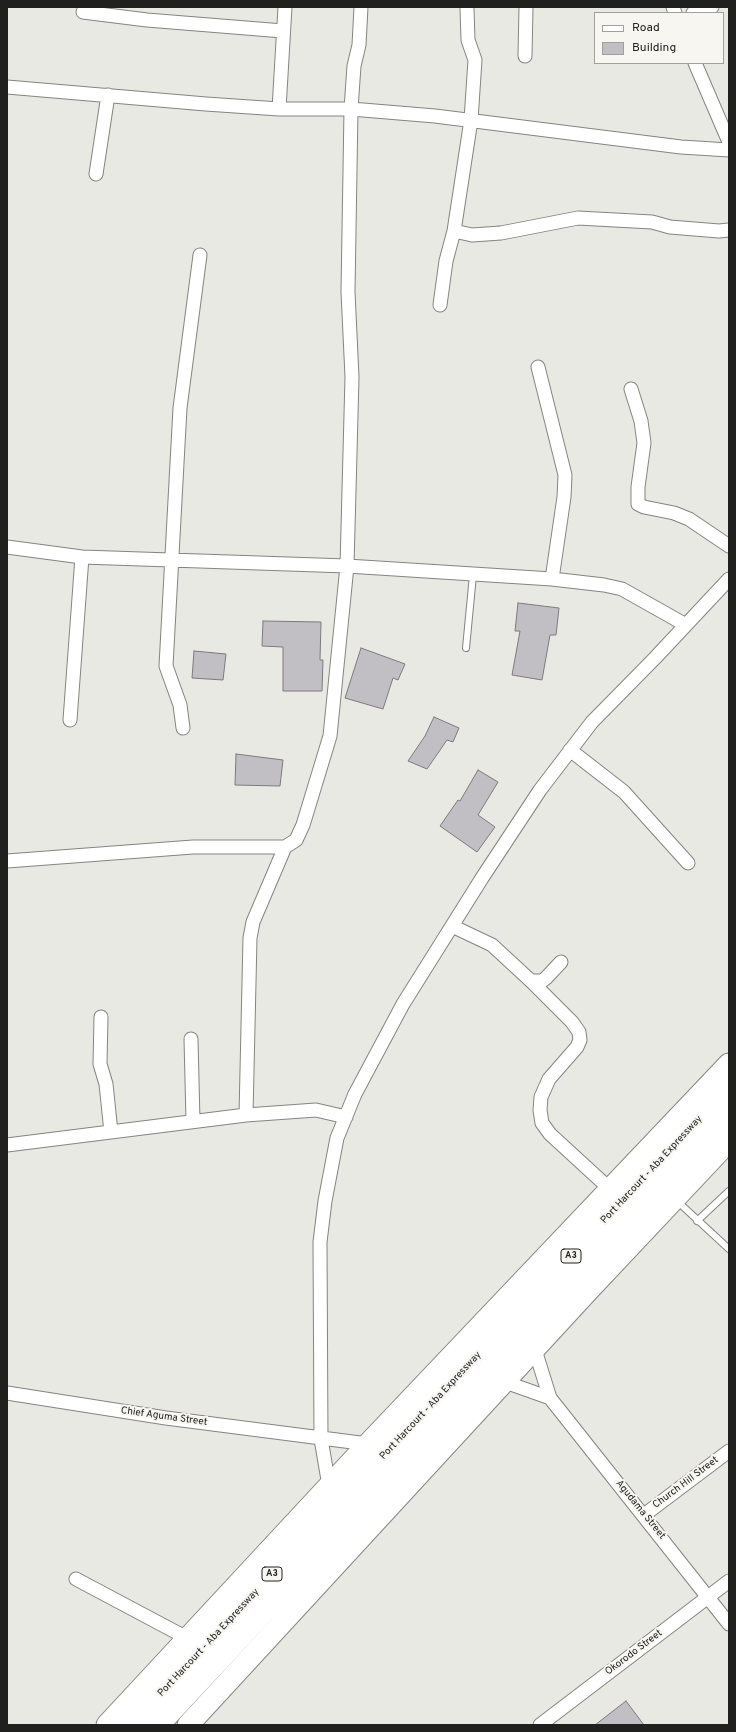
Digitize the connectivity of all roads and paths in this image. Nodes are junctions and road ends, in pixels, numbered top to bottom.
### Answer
1 (285, 7) edge
2 (361, 7) edge
3 (526, 7) edge
4 (712, 7) edge
5 (467, 9) dead end
6 (83, 12) dead end
7 (696, 12) edge
8 (283, 31) junction
9 (525, 56) dead end
10 (695, 64) edge
11 (7, 87) edge
12 (108, 95) junction
13 (279, 109) junction
14 (351, 109) junction
15 (471, 120) junction
16 (729, 142) edge
17 (729, 150) edge
18 (96, 174) dead end
19 (729, 230) edge
20 (454, 231) junction
21 (200, 255) dead end
22 (440, 305) dead end
23 (538, 367) dead end
24 (631, 389) dead end
25 (729, 546) edge
26 (7, 547) edge
27 (82, 557) junction
28 (171, 560) junction
29 (347, 566) junction
30 (473, 575) junction
31 (552, 579) junction
32 (729, 579) edge
33 (686, 625) junction
34 (466, 648) dead end
35 (70, 720) dead end
36 (183, 728) dead end
37 (570, 750) junction
38 (286, 847) junction
39 (7, 861) edge
40 (688, 863) dead end
41 (452, 926) junction
42 (561, 962) dead end
43 (531, 981) junction
44 (101, 1017) dead end
45 (191, 1039) dead end
46 (729, 1064) edge
47 (729, 1088) edge
48 (729, 1114) edge
49 (246, 1115) junction
50 (346, 1117) junction
51 (193, 1122) junction
52 (112, 1132) junction
53 (729, 1141) edge
54 (7, 1145) edge
55 (611, 1190) junction
56 (729, 1190) edge
57 (674, 1199) junction
58 (697, 1221) junction
59 (729, 1250) edge
60 (535, 1350) junction
61 (505, 1382) junction
62 (7, 1393) edge
63 (550, 1398) junction
64 (422, 1430) junction
65 (321, 1439) junction
66 (368, 1444) junction
67 (729, 1451) edge
68 (329, 1486) junction
69 (644, 1515) junction
70 (76, 1579) dead end
71 (729, 1581) edge
72 (708, 1596) junction
73 (729, 1624) edge
74 (187, 1638) junction
75 (107, 1725) edge
76 (133, 1725) edge
77 (158, 1725) edge
78 (188, 1725) edge
79 (540, 1725) edge

1 - 8 street
2 - 14 street
3 - 9 street
4 - 7 street
5 - 15 street
6 - 8 street
8 - 13 street
10 - 16 street
11 - 12 street
12 - 13 street
12 - 18 street
13 - 14 street
14 - 15 street
14 - 29 street
15 - 17 street
15 - 20 street
19 - 20 street
20 - 22 street
21 - 28 street
23 - 31 street
24 - 25 street
26 - 27 street
27 - 28 street
27 - 35 street
28 - 29 street
28 - 36 street
29 - 30 street
29 - 38 street
30 - 31 street
30 - 34 lane
31 - 33 street
32 - 33 street
33 - 37 street
37 - 40 street
37 - 41 street
38 - 39 street
38 - 49 street
41 - 43 street
41 - 50 street
42 - 43 street
43 - 55 street
44 - 52 street
45 - 51 street
46 - 55 main road
47 - 64 highway, Port Harcourt - Aba Expressway / A3
48 - 64 highway, Port Harcourt - Aba Expressway / A3
49 - 50 street
49 - 51 street
50 - 65 street
51 - 52 street
52 - 54 street
53 - 57 main road
55 - 66 main road
56 - 58 lane
57 - 58 lane
57 - 60 main road
58 - 59 lane
60 - 61 main road
60 - 63 street
61 - 63 street
61 - 78 main road
62 - 65 street, Chief Aguma Street
63 - 69 street, Agudama Street
64 - 76 highway, Port Harcourt - Aba Expressway / A3
64 - 77 highway, Port Harcourt - Aba Expressway / A3
65 - 66 street, Chief Aguma Street
65 - 68 street
66 - 68 main road
67 - 69 street, Church Hill Street
68 - 74 main road
69 - 72 street, Agudama Street
70 - 74 street
71 - 72 street, Okorodo Street
72 - 73 street, Agudama Street
72 - 79 street, Okorodo Street
74 - 75 main road

